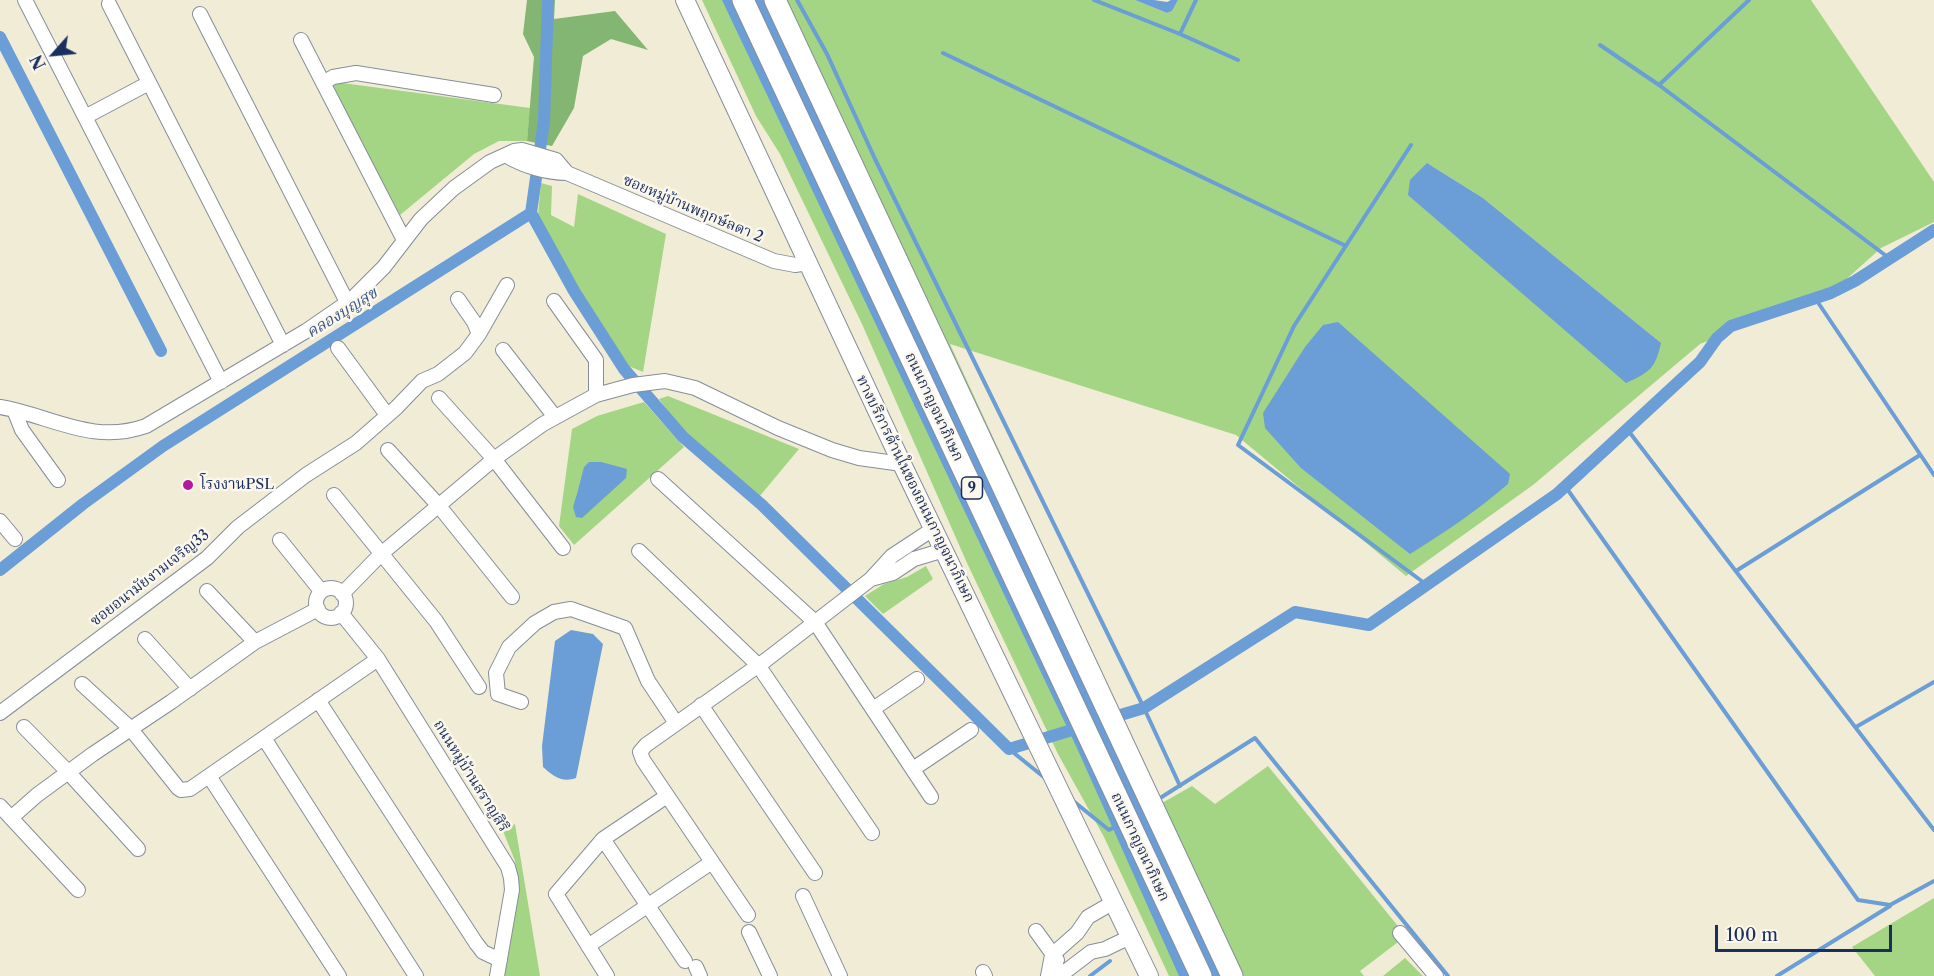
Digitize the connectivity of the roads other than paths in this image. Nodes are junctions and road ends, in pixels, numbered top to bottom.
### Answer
1 (25, 0) edge
2 (685, 0) edge
3 (743, 0) edge
4 (775, 0) edge
5 (109, 4) dead end
6 (200, 14) dead end
7 (301, 40) dead end
8 (149, 83) junction
9 (323, 83) junction
10 (494, 95) dead end
11 (85, 117) junction
12 (404, 240) junction
13 (808, 263) junction
14 (507, 285) dead end
15 (458, 299) dead end
16 (555, 301) dead end
17 (347, 302) junction
18 (479, 334) junction
19 (283, 345) junction
20 (338, 348) dead end
21 (503, 350) dead end
22 (221, 382) junction
23 (596, 395) junction
24 (439, 398) dead end
25 (0, 407) edge
26 (14, 410) junction
27 (387, 415) junction
28 (555, 417) junction
29 (388, 450) dead end
30 (494, 459) junction
31 (902, 464) junction
32 (658, 479) dead end
33 (58, 480) dead end
34 (334, 495) dead end
35 (439, 506) junction
36 (0, 521) edge
37 (933, 529) junction
38 (15, 540) dead end
39 (280, 540) dead end
40 (564, 548) dead end
41 (944, 550) junction
42 (639, 551) dead end
43 (381, 554) junction
44 (871, 579) junction
45 (207, 591) dead end
46 (321, 591) junction
47 (342, 594) junction
48 (512, 597) dead end
49 (318, 609) junction
50 (341, 613) junction
51 (815, 622) junction
52 (145, 639) dead end
53 (255, 642) junction
54 (378, 659) junction
55 (758, 665) junction
56 (917, 679) dead end
57 (82, 684) dead end
58 (479, 687) dead end
59 (190, 689) junction
60 (318, 700) junction
61 (521, 702) dead end
62 (701, 705) junction
63 (873, 709) junction
64 (0, 713) edge
65 (676, 723) junction
66 (24, 727) dead end
67 (130, 728) junction
68 (971, 730) dead end
69 (264, 738) junction
70 (913, 769) junction
71 (69, 773) junction
72 (209, 776) junction
73 (667, 796) junction
74 (932, 797) dead end
75 (0, 806) edge
76 (11, 818) junction
77 (872, 833) dead end
78 (603, 839) junction
79 (138, 849) dead end
80 (712, 862) junction
81 (815, 873) dead end
82 (78, 890) dead end
83 (803, 896) dead end
84 (1114, 902) junction
85 (648, 905) junction
86 (748, 915) dead end
87 (1036, 931) dead end
88 (749, 932) dead end
89 (1400, 933) dead end
90 (1130, 937) junction
91 (588, 946) junction
92 (1052, 955) junction
93 (500, 960) junction
94 (694, 968) edge
95 (1066, 971) junction
96 (1049, 975) edge
97 (339, 976) edge
98 (416, 976) edge
99 (497, 976) edge
100 (607, 976) edge
101 (770, 976) edge
102 (840, 976) edge
103 (1149, 976) edge
104 (1201, 976) edge
105 (1232, 976) edge
106 (1436, 976) edge

1 - 11 street
2 - 13 main road, ทางบริการด้านในของถนนกาญจนาภิเษก
3 - 104 highway, ถนนกาญจนาภิเษก / 9
4 - 105 highway, ถนนกาญจนาภิเษก / 9
5 - 8 street
6 - 17 street
7 - 9 street
8 - 11 street
8 - 19 street
9 - 10 street
9 - 12 street
11 - 22 street
12 - 13 street, ซอยหมู่บ้านพฤกษ์ลดา 2
12 - 17 street, ซอยหมู่บ้านพฤกษ์ลดา 2
13 - 31 main road, ทางบริการด้านในของถนนกาญจนาภิเษก
14 - 18 street, ซอยอนามัยงามเจริญ33
15 - 18 street
16 - 23 street
17 - 19 street, ซอยหมู่บ้านพฤกษ์ลดา 2
18 - 27 street, ซอยอนามัยงามเจริญ33
19 - 22 street, ซอยหมู่บ้านพฤกษ์ลดา 2
20 - 27 street
21 - 28 street
22 - 26 street, ซอยหมู่บ้านพฤกษ์ลดา 2
23 - 28 street
23 - 31 street
24 - 30 street
25 - 26 street, ซอยหมู่บ้านพฤกษ์ลดา 2
26 - 33 street
27 - 64 street, ซอยอนามัยงามเจริญ33
28 - 30 street
29 - 35 street
30 - 35 street
30 - 40 street
31 - 37 main road, ทางบริการด้านในของถนนกาญจนาภิเษก
32 - 51 street
34 - 43 street
35 - 43 street
35 - 48 street
36 - 38 street
37 - 41 main road, ทางบริการด้านในของถนนกาญจนาภิเษก
37 - 44 street
39 - 46 street
41 - 44 street
41 - 84 main road, ทางบริการด้านในของถนนกาญจนาภิเษก
42 - 55 street
43 - 47 street
43 - 58 street
44 - 51 street
45 - 53 street
46 - 47 street
46 - 49 street
47 - 50 street
49 - 50 street
49 - 53 street
50 - 54 street, ถนนหมู่บ้านสราญสิริ
51 - 55 street
51 - 63 street
52 - 59 street
53 - 59 street
54 - 60 street
54 - 93 street, ถนนหมู่บ้านสราญสิริ
55 - 62 street
55 - 77 street
56 - 63 street
57 - 67 street
59 - 67 street
60 - 69 street
60 - 93 street
61 - 65 street
62 - 65 street
62 - 81 street
63 - 70 street
65 - 73 street
66 - 71 street
67 - 71 street
67 - 72 street
68 - 70 street
69 - 72 street
69 - 98 street
70 - 74 street
71 - 76 street
71 - 79 street
72 - 97 street
73 - 78 street
73 - 80 street
75 - 76 street
76 - 82 street
78 - 85 street
78 - 91 street
80 - 85 street
80 - 86 street
83 - 102 street
84 - 90 main road, ทางบริการด้านในของถนนกาญจนาภิเษก
84 - 92 street
85 - 91 street
85 - 94 street
87 - 92 street
88 - 101 street
89 - 106 street
90 - 95 street
90 - 103 main road, ทางบริการด้านในของถนนกาญจนาภิเษก
91 - 100 street
92 - 95 street
92 - 96 street
93 - 99 street, ถนนหมู่บ้านสราญสิริ
95 - 96 street

